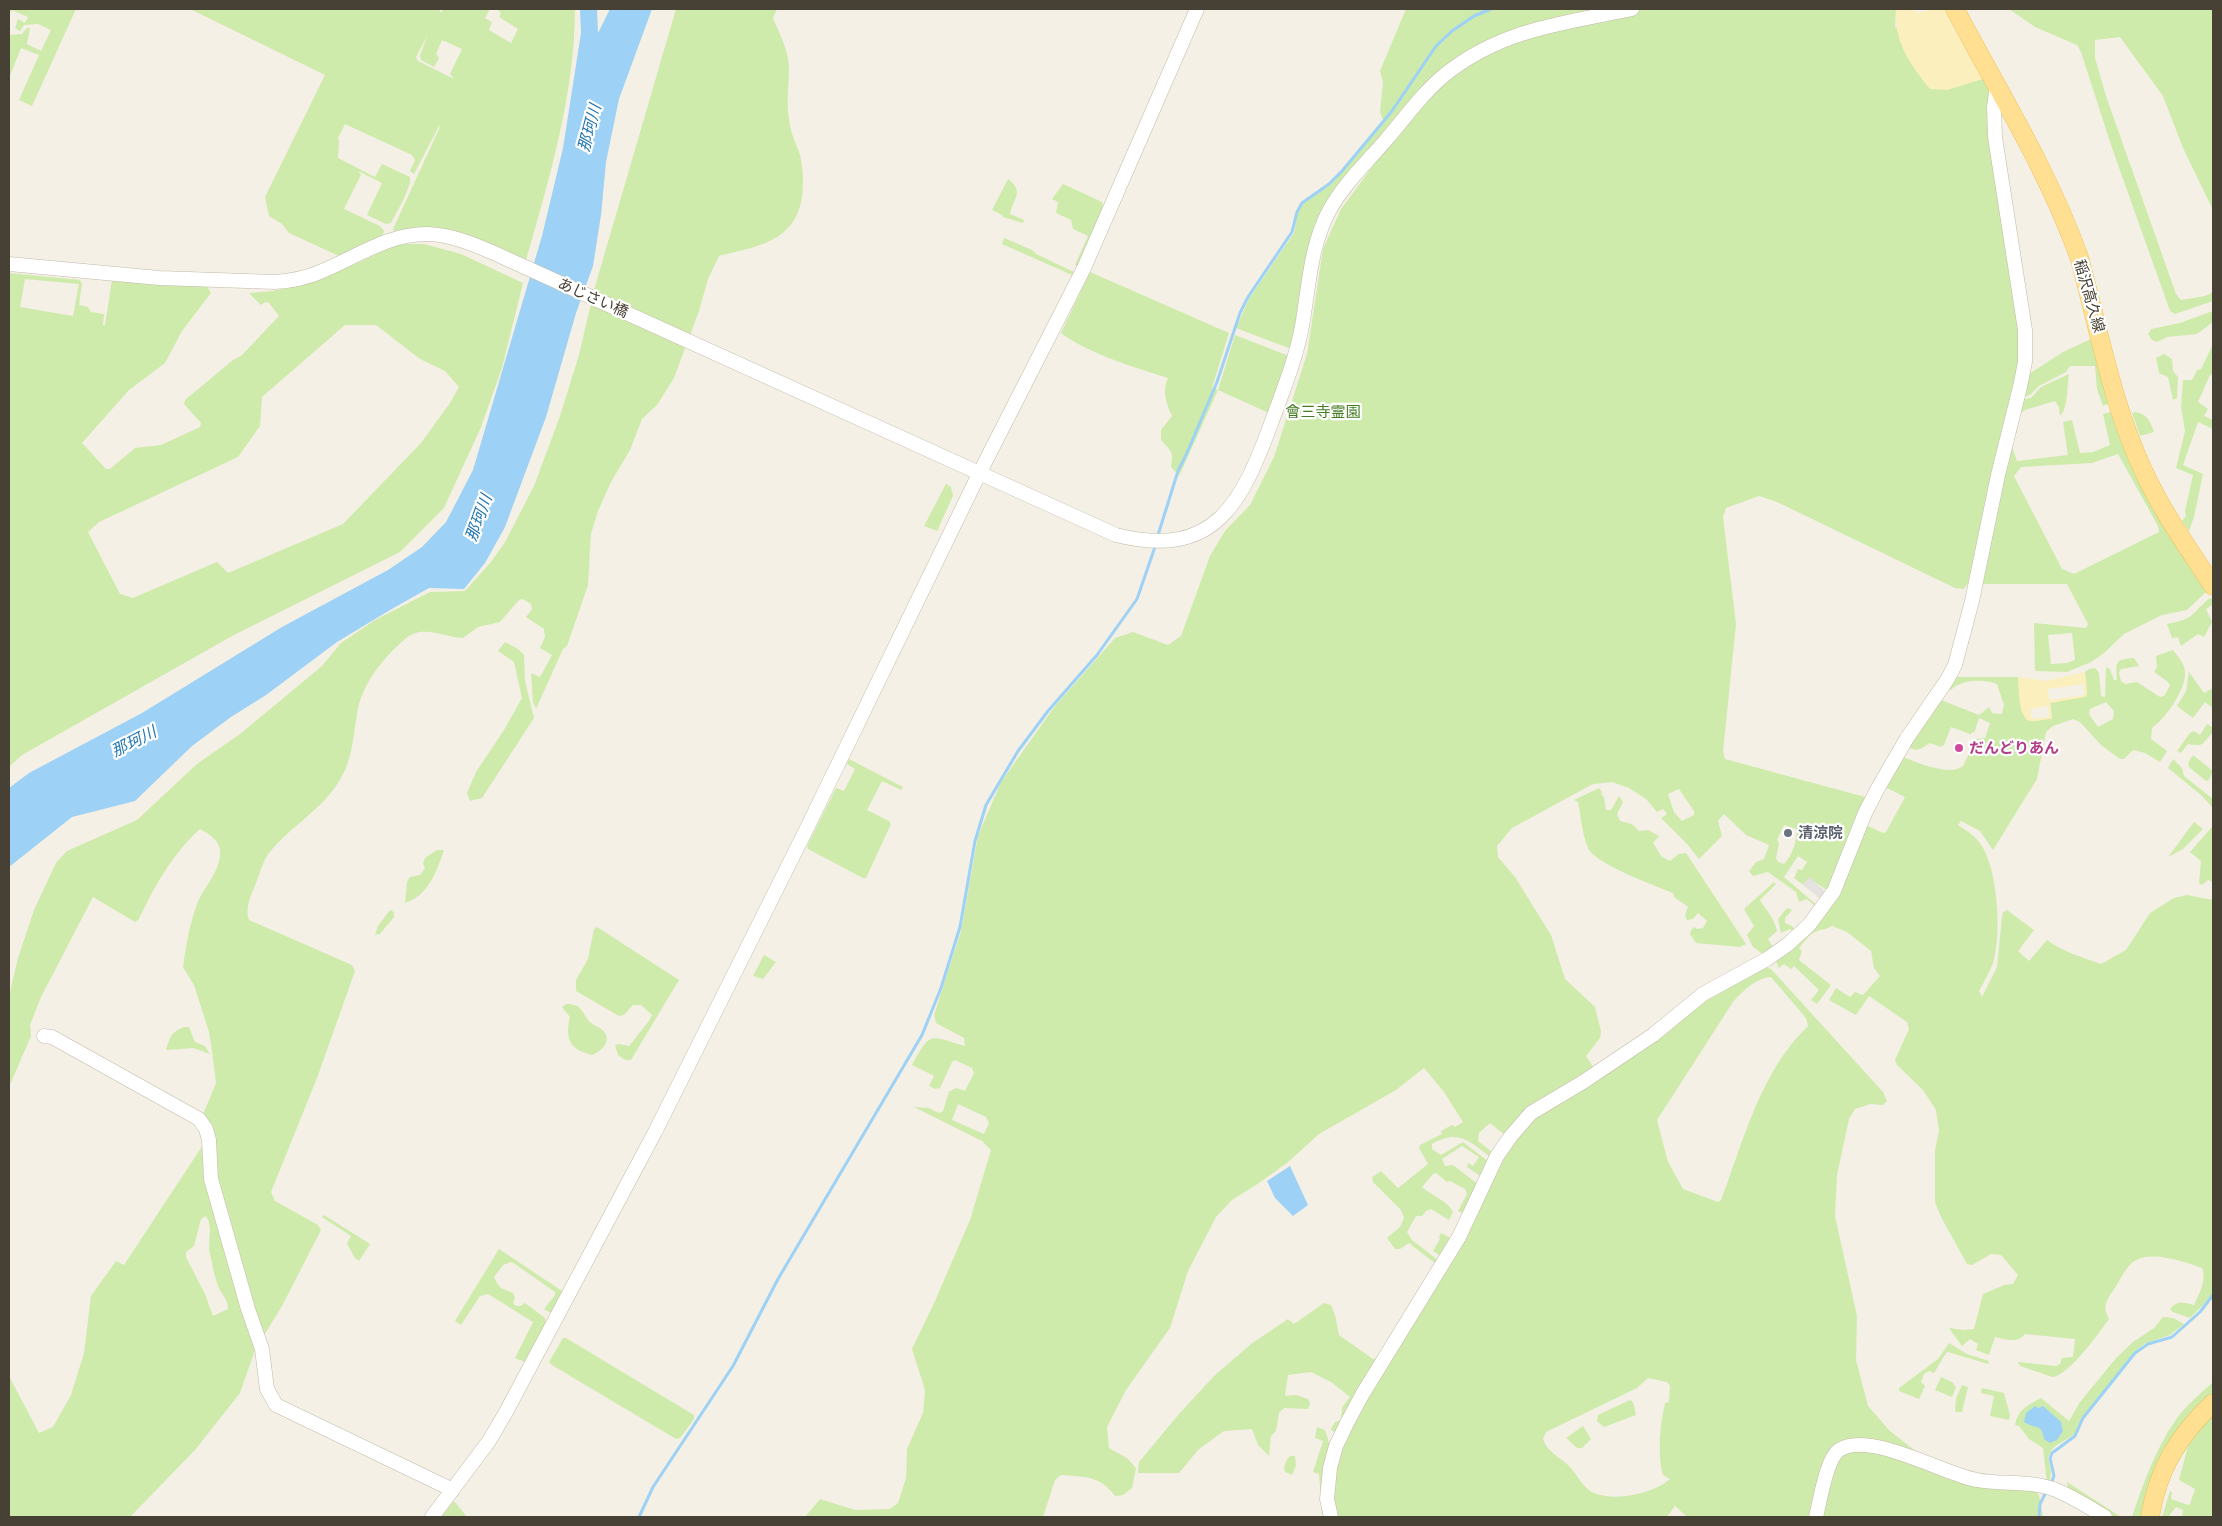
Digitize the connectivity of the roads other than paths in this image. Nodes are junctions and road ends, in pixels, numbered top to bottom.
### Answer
1 (1197, 9) edge
2 (1632, 9) edge
3 (1955, 9) edge
4 (1997, 86) junction
5 (9, 264) edge
6 (979, 474) junction
7 (2213, 586) edge
8 (44, 1036) dead end
9 (2213, 1403) edge
10 (453, 1490) junction
11 (432, 1517) edge
12 (1331, 1517) edge
13 (1816, 1517) edge
14 (2105, 1517) edge
15 (2150, 1517) edge

1 - 6 street
2 - 6 street, あじさい橋
3 - 4 main road, 稲沢高久線
4 - 7 main road, 稲沢高久線
4 - 12 street
5 - 6 street, あじさい橋
6 - 10 street
8 - 10 street
9 - 15 main road
10 - 11 street
13 - 14 street

